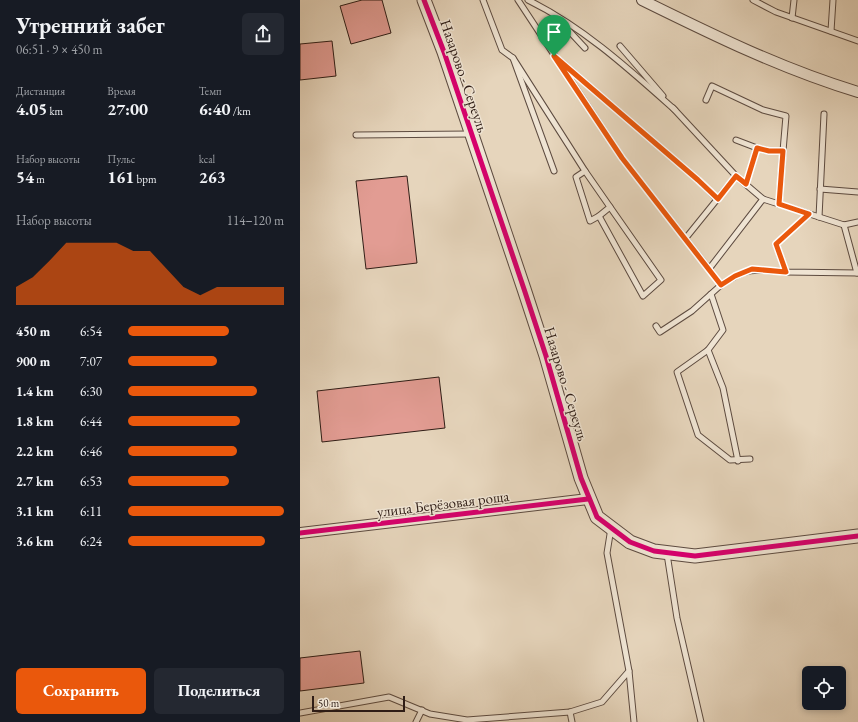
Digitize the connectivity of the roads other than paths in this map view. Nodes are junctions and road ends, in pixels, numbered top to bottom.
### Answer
1 (424, 0) edge
2 (483, 0) edge
3 (518, 0) edge
4 (528, 0) edge
5 (642, 0) edge
6 (794, 0) edge
7 (833, 0) edge
8 (756, 1) edge
9 (550, 11) junction
10 (792, 18) junction
11 (831, 32) junction
12 (858, 41) edge
13 (620, 46) dead end
14 (584, 48) dead end
15 (554, 56) junction
16 (513, 58) junction
17 (858, 92) edge
18 (706, 100) dead end
19 (675, 110) junction
20 (824, 114) dead end
21 (471, 134) junction
22 (356, 135) dead end
23 (736, 140) dead end
24 (757, 148) junction
25 (783, 151) junction
26 (554, 171) dead end
27 (585, 171) junction
28 (736, 176) junction
29 (746, 184) junction
30 (820, 189) junction
31 (858, 192) edge
32 (718, 199) junction
33 (763, 199) junction
34 (779, 204) junction
35 (610, 207) junction
36 (809, 214) junction
37 (598, 216) junction
38 (819, 217) junction
39 (858, 222) edge
40 (844, 225) junction
41 (685, 239) junction
42 (709, 269) junction
43 (786, 272) junction
44 (858, 273) edge
45 (721, 285) junction
46 (711, 294) junction
47 (656, 326) dead end
48 (708, 350) junction
49 (750, 459) dead end
50 (738, 460) junction
51 (588, 499) junction
52 (612, 528) junction
53 (300, 533) edge
54 (858, 536) edge
55 (666, 553) junction
56 (629, 671) junction
57 (422, 710) junction
58 (570, 712) junction
59 (300, 713) edge
60 (416, 722) edge
61 (572, 722) edge
62 (634, 722) edge
63 (701, 722) edge

1 - 21 street, Назарово - Сереуль
2 - 16 lane
3 - 15 lane
4 - 9 lane
5 - 17 street
6 - 10 lane
7 - 11 lane
8 - 10 lane
9 - 14 lane
9 - 19 lane
10 - 11 lane
11 - 12 lane
13 - 19 lane
15 - 32 lane
15 - 41 lane
16 - 26 lane
16 - 27 lane
18 - 25 lane
19 - 28 lane
20 - 30 lane
21 - 22 lane
21 - 51 street, Назарово - Сереуль
23 - 24 lane
24 - 25 lane
24 - 29 lane
25 - 34 lane
27 - 35 lane
27 - 37 lane
28 - 29 lane
28 - 32 lane
29 - 33 lane
30 - 31 lane
30 - 38 lane
32 - 41 lane
33 - 34 lane
33 - 42 lane
34 - 36 lane
35 - 37 lane
35 - 37 lane
36 - 38 lane
36 - 43 lane
38 - 40 lane
39 - 40 lane
40 - 44 lane
41 - 42 lane
42 - 45 lane
43 - 44 lane
43 - 45 lane
45 - 46 lane
46 - 47 lane
46 - 48 lane
48 - 50 lane
48 - 50 lane
49 - 50 lane
51 - 52 street, Назарово - Сереуль
51 - 53 street, улица Берёзовая роща
52 - 55 street, Назарово - Сереуль
52 - 56 lane
54 - 55 street, Назарово - Сереуль
55 - 63 lane
56 - 58 lane
56 - 62 lane
57 - 58 lane
57 - 59 lane
57 - 60 lane
58 - 61 lane

